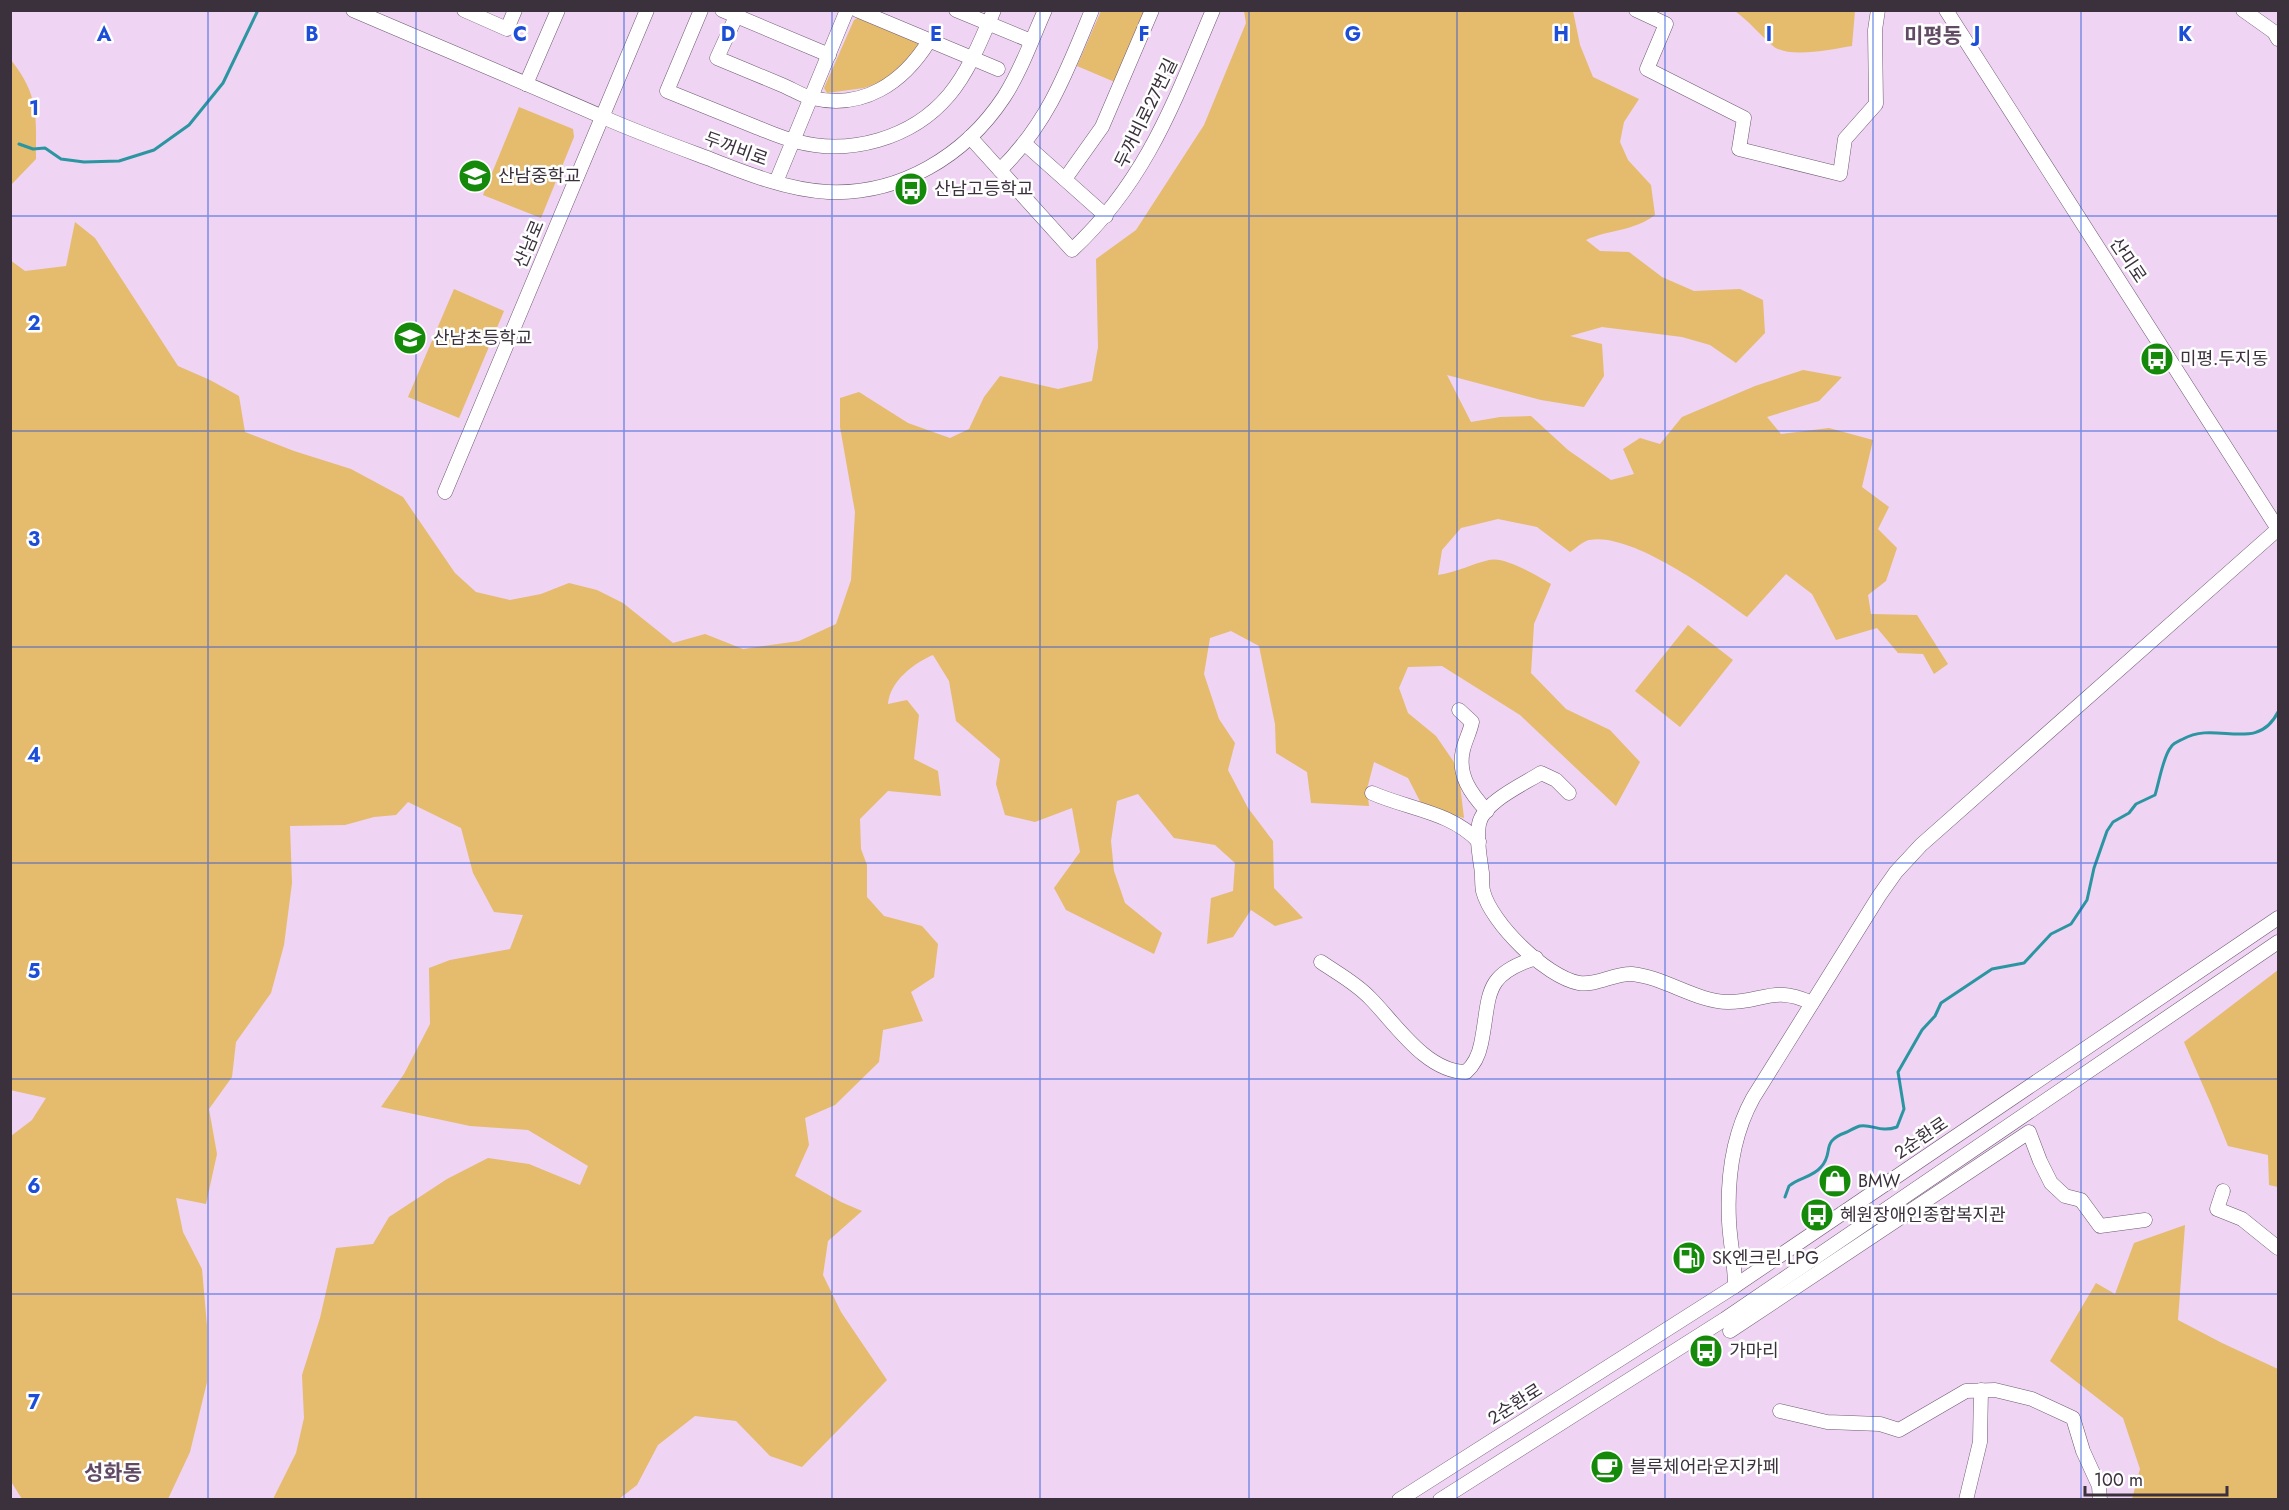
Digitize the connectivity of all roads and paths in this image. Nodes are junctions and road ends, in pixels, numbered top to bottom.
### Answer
1 (354, 10) edge
2 (464, 10) edge
3 (515, 10) edge
4 (558, 10) edge
5 (646, 10) edge
6 (701, 10) edge
7 (722, 10) edge
8 (848, 10) edge
9 (857, 10) edge
10 (956, 10) edge
11 (1045, 10) edge
12 (1092, 10) edge
13 (1152, 10) edge
14 (1213, 10) edge
15 (1636, 10) edge
16 (1878, 10) edge
17 (1946, 10) edge
18 (2243, 10) edge
19 (737, 13) edge
20 (991, 17) edge
21 (2278, 39) edge
22 (929, 41) junction
23 (1031, 41) junction
24 (829, 55) junction
25 (972, 58) junction
26 (998, 69) dead end
27 (526, 84) junction
28 (811, 98) junction
29 (601, 116) junction
30 (970, 137) junction
31 (793, 141) junction
32 (1024, 143) junction
33 (1000, 170) junction
34 (1065, 179) junction
35 (776, 182) junction
36 (1106, 216) junction
37 (445, 492) dead end
38 (2278, 529) edge
39 (1459, 710) dead end
40 (1372, 793) dead end
41 (1569, 793) dead end
42 (1486, 811) junction
43 (1479, 842) junction
44 (2278, 918) edge
45 (2278, 942) edge
46 (1536, 958) junction
47 (1321, 962) dead end
48 (1812, 1003) junction
49 (2223, 1191) dead end
50 (2145, 1220) dead end
51 (2278, 1248) edge
52 (1735, 1286) junction
53 (1730, 1331) dead end
54 (1981, 1390) junction
55 (1780, 1411) dead end
56 (1399, 1500) edge
57 (1440, 1500) edge
58 (1966, 1500) edge
59 (2100, 1500) edge

1 - 27 street, 두꺼비로
2 - 3 street
4 - 27 street
5 - 29 street, 산남로
6 - 31 street
7 - 19 street
8 - 24 street
9 - 22 street
10 - 20 street
11 - 23 street, 두꺼비로
12 - 32 street
13 - 34 street, 두꺼비로27번길
14 - 36 street, 두꺼비로27번길
15 - 16 street
17 - 38 street, 산미로
18 - 21 street
19 - 24 street
19 - 28 street
20 - 23 street
20 - 25 street
22 - 25 street
22 - 28 street
23 - 30 street, 두꺼비로
24 - 28 street
25 - 26 street
25 - 31 street
27 - 29 street, 두꺼비로
28 - 31 street
29 - 35 street, 두꺼비로
29 - 37 street, 산남로
30 - 33 street
30 - 35 street, 두꺼비로
31 - 35 street
32 - 33 street
32 - 34 street
33 - 36 street, 두꺼비로27번길
34 - 36 street
38 - 48 street
39 - 42 street
40 - 43 street
41 - 42 street
42 - 43 street
43 - 46 street
44 - 52 street, 2순환로
45 - 57 street
46 - 47 street
46 - 48 street
48 - 52 street
49 - 51 street
50 - 53 street
52 - 56 street, 2순환로
54 - 55 street
54 - 58 street
54 - 59 street

